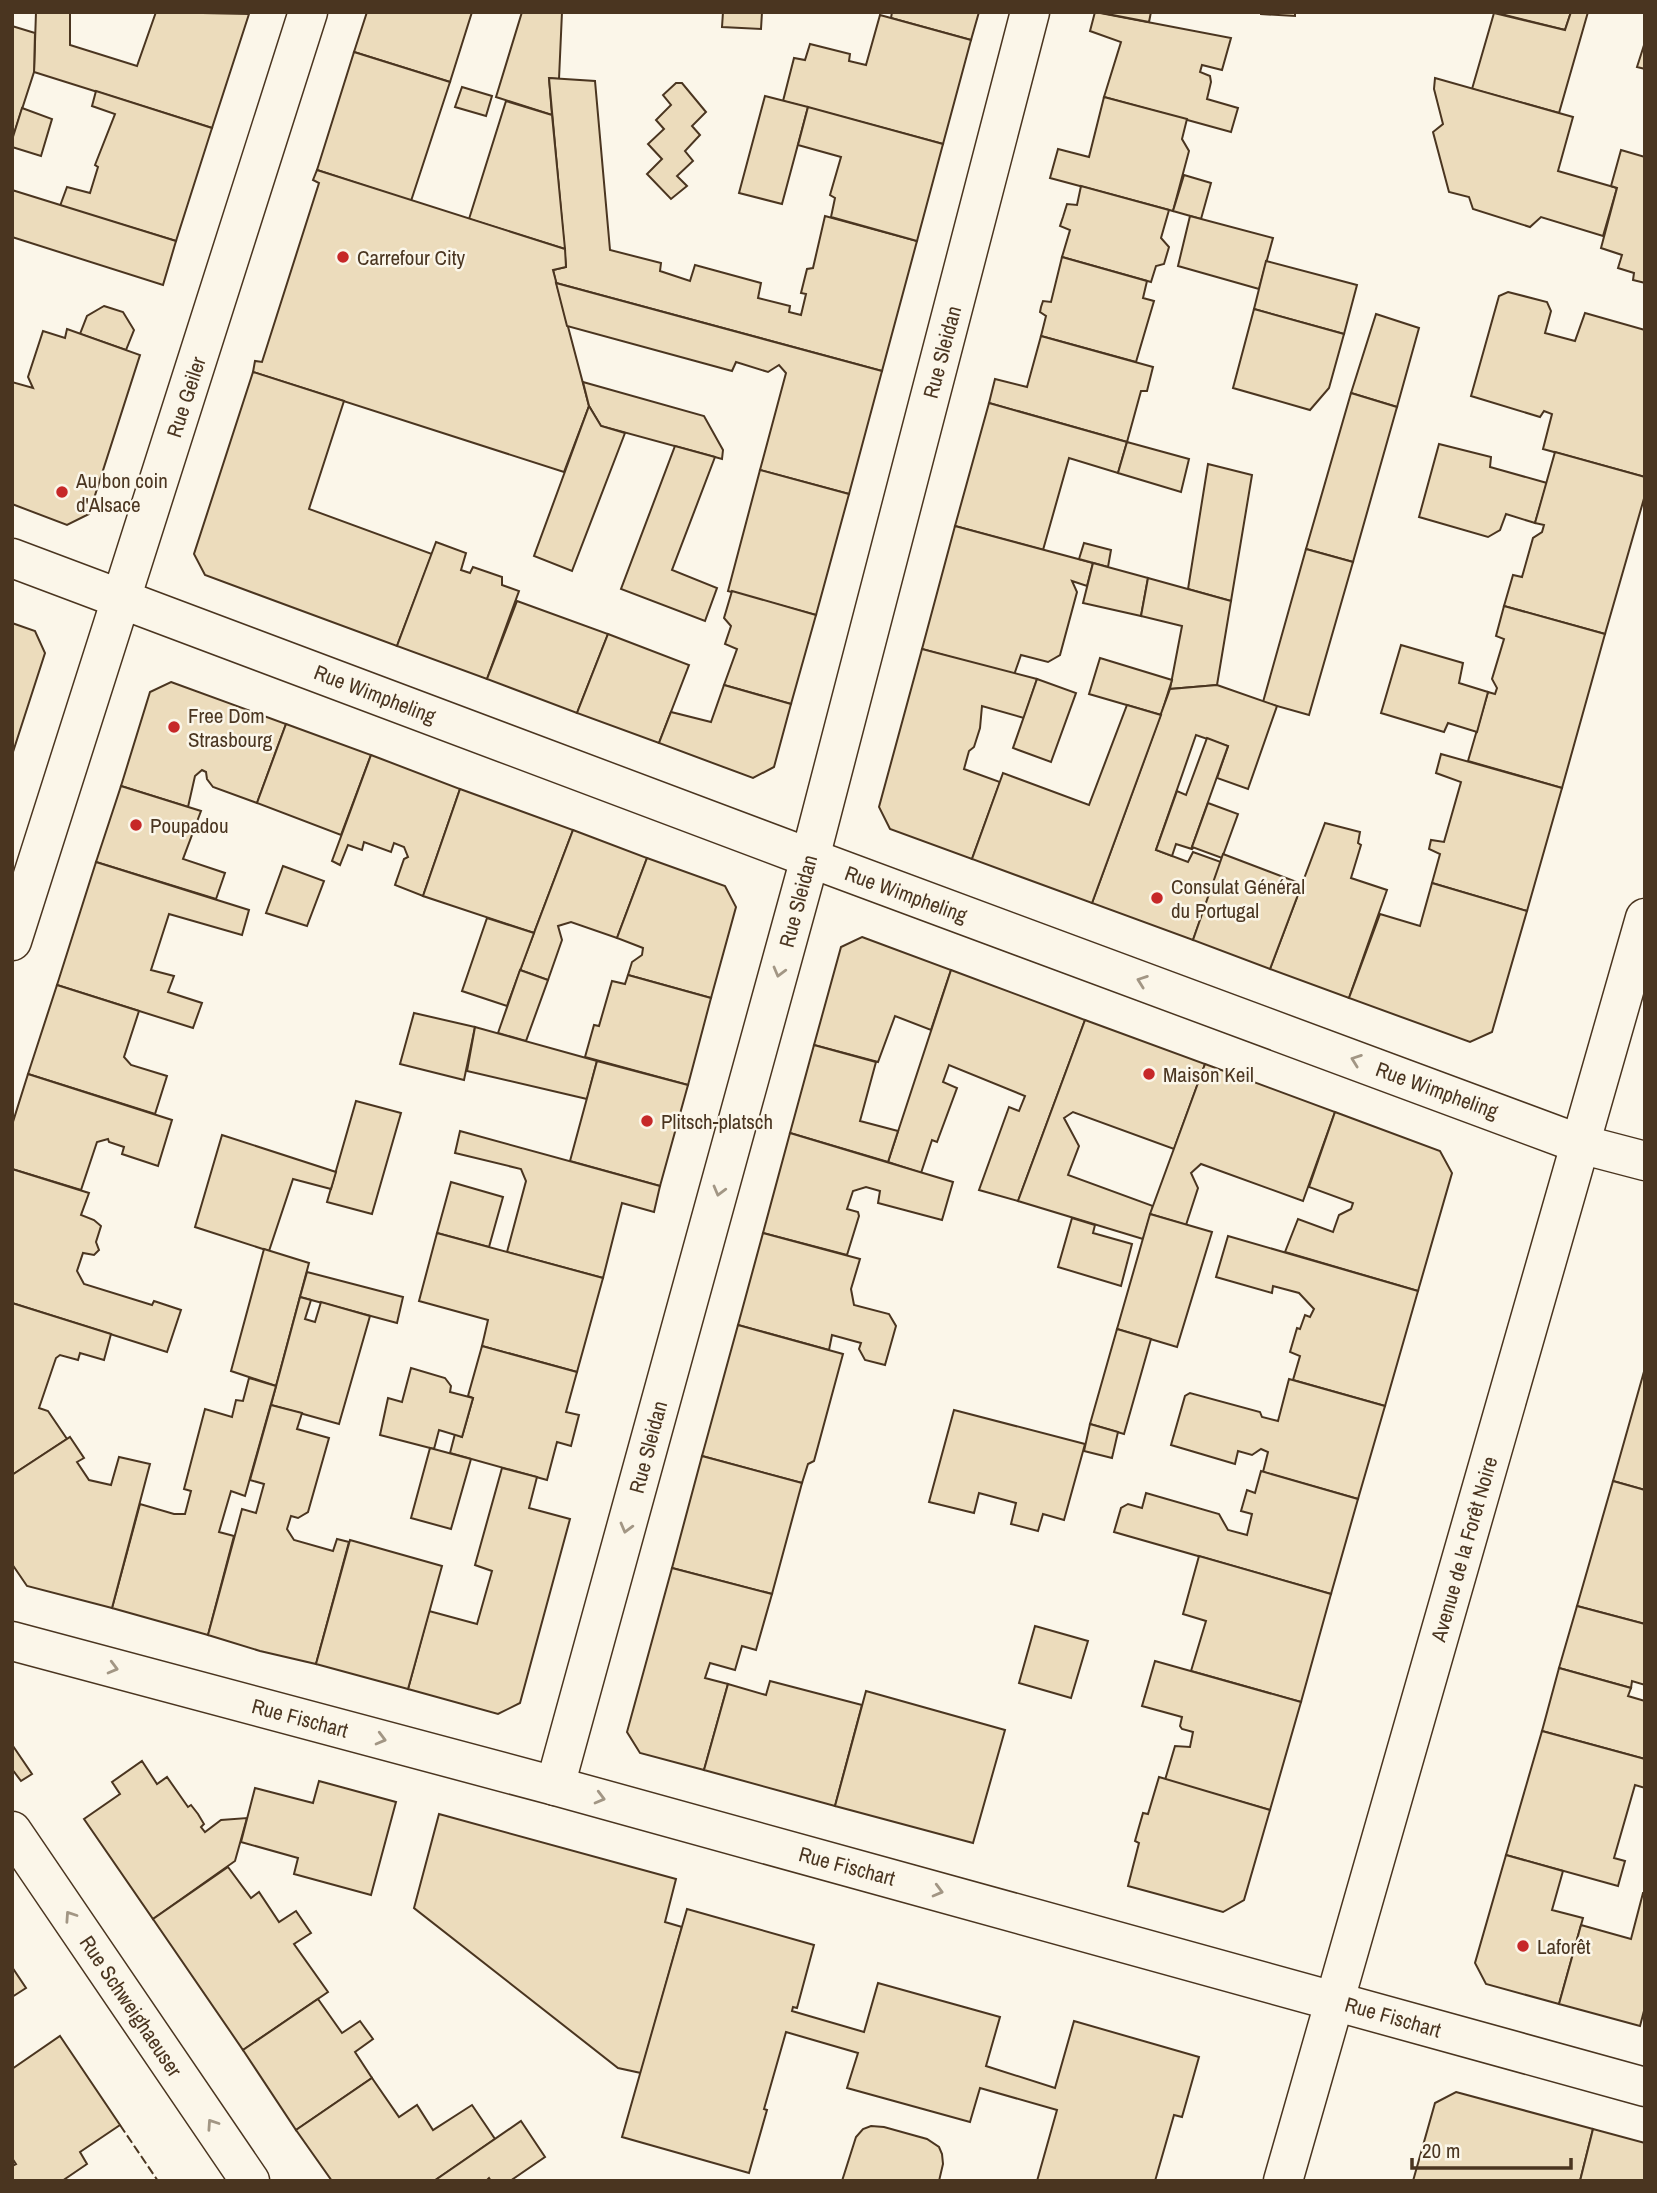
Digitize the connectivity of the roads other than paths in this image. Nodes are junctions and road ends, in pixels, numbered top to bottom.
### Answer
1 (308, 12) edge
2 (1030, 12) edge
3 (12, 558) edge
4 (122, 598) junction
5 (810, 859) junction
6 (1645, 918) edge
7 (12, 941) edge
8 (1580, 1144) junction
9 (1645, 1161) edge
10 (30, 1646) edge
11 (555, 1786) junction
12 (12, 1831) edge
13 (1335, 2001) junction
14 (1645, 2087) edge
15 (250, 2181) edge
16 (1283, 2181) edge

1 - 4 street, Rue Geiler
2 - 5 street, Rue Sleidan
3 - 4 street, Rue Wimpheling
4 - 5 street, Rue Wimpheling
4 - 7 street, Rue Geiler
8 -> 5 street, Rue Wimpheling
5 -> 11 street, Rue Sleidan
6 - 8 street, Avenue de la Forêt Noire
8 - 9 street, Rue Wimpheling
8 - 13 street, Avenue de la Forêt Noire
10 -> 11 street, Rue Fischart
11 -> 13 street, Rue Fischart
15 -> 12 street, Rue Schweighaeuser
13 - 14 street, Rue Fischart
13 - 16 street, Avenue de la Forêt Noire

